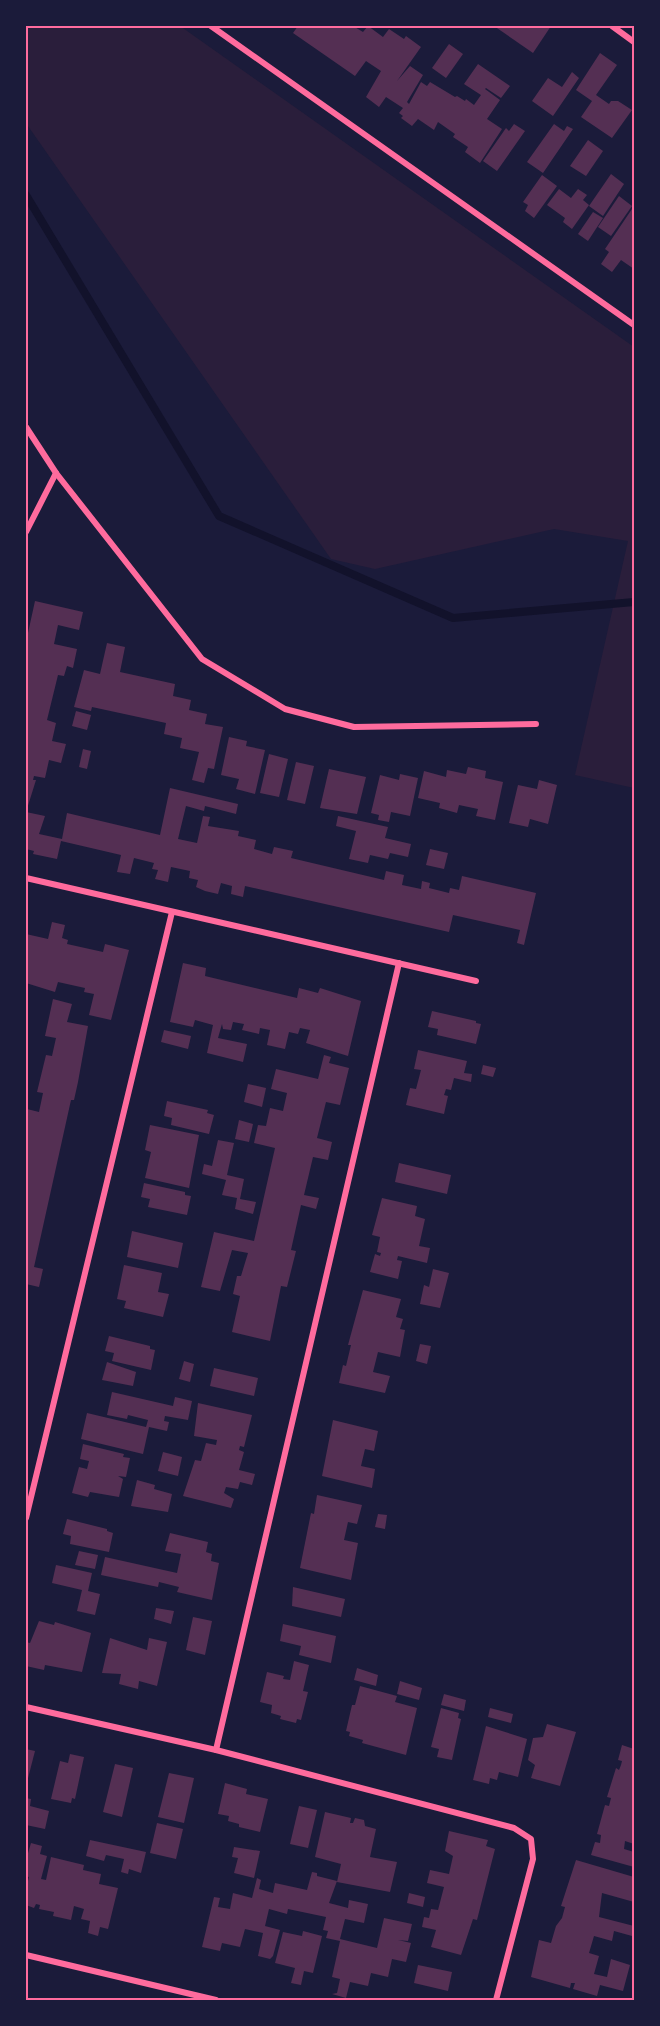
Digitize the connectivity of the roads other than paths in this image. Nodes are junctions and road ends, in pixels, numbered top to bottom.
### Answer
1 (211, 26) edge
2 (612, 26) edge
3 (634, 42) edge
4 (634, 325) edge
5 (26, 427) edge
6 (56, 473) junction
7 (26, 532) edge
8 (536, 724) dead end
9 (26, 878) edge
10 (172, 912) junction
11 (399, 963) junction
12 (476, 981) dead end
13 (26, 1518) edge
14 (26, 1707) edge
15 (216, 1750) junction
16 (26, 1955) edge
17 (216, 2001) edge
18 (496, 2001) edge

1 - 4 street
2 - 3 street
5 - 6 street
6 - 7 street
6 - 8 street
9 - 10 street
10 - 11 street
10 - 13 street
11 - 12 street
11 - 15 street
14 - 15 street
15 - 18 street
16 - 17 street

